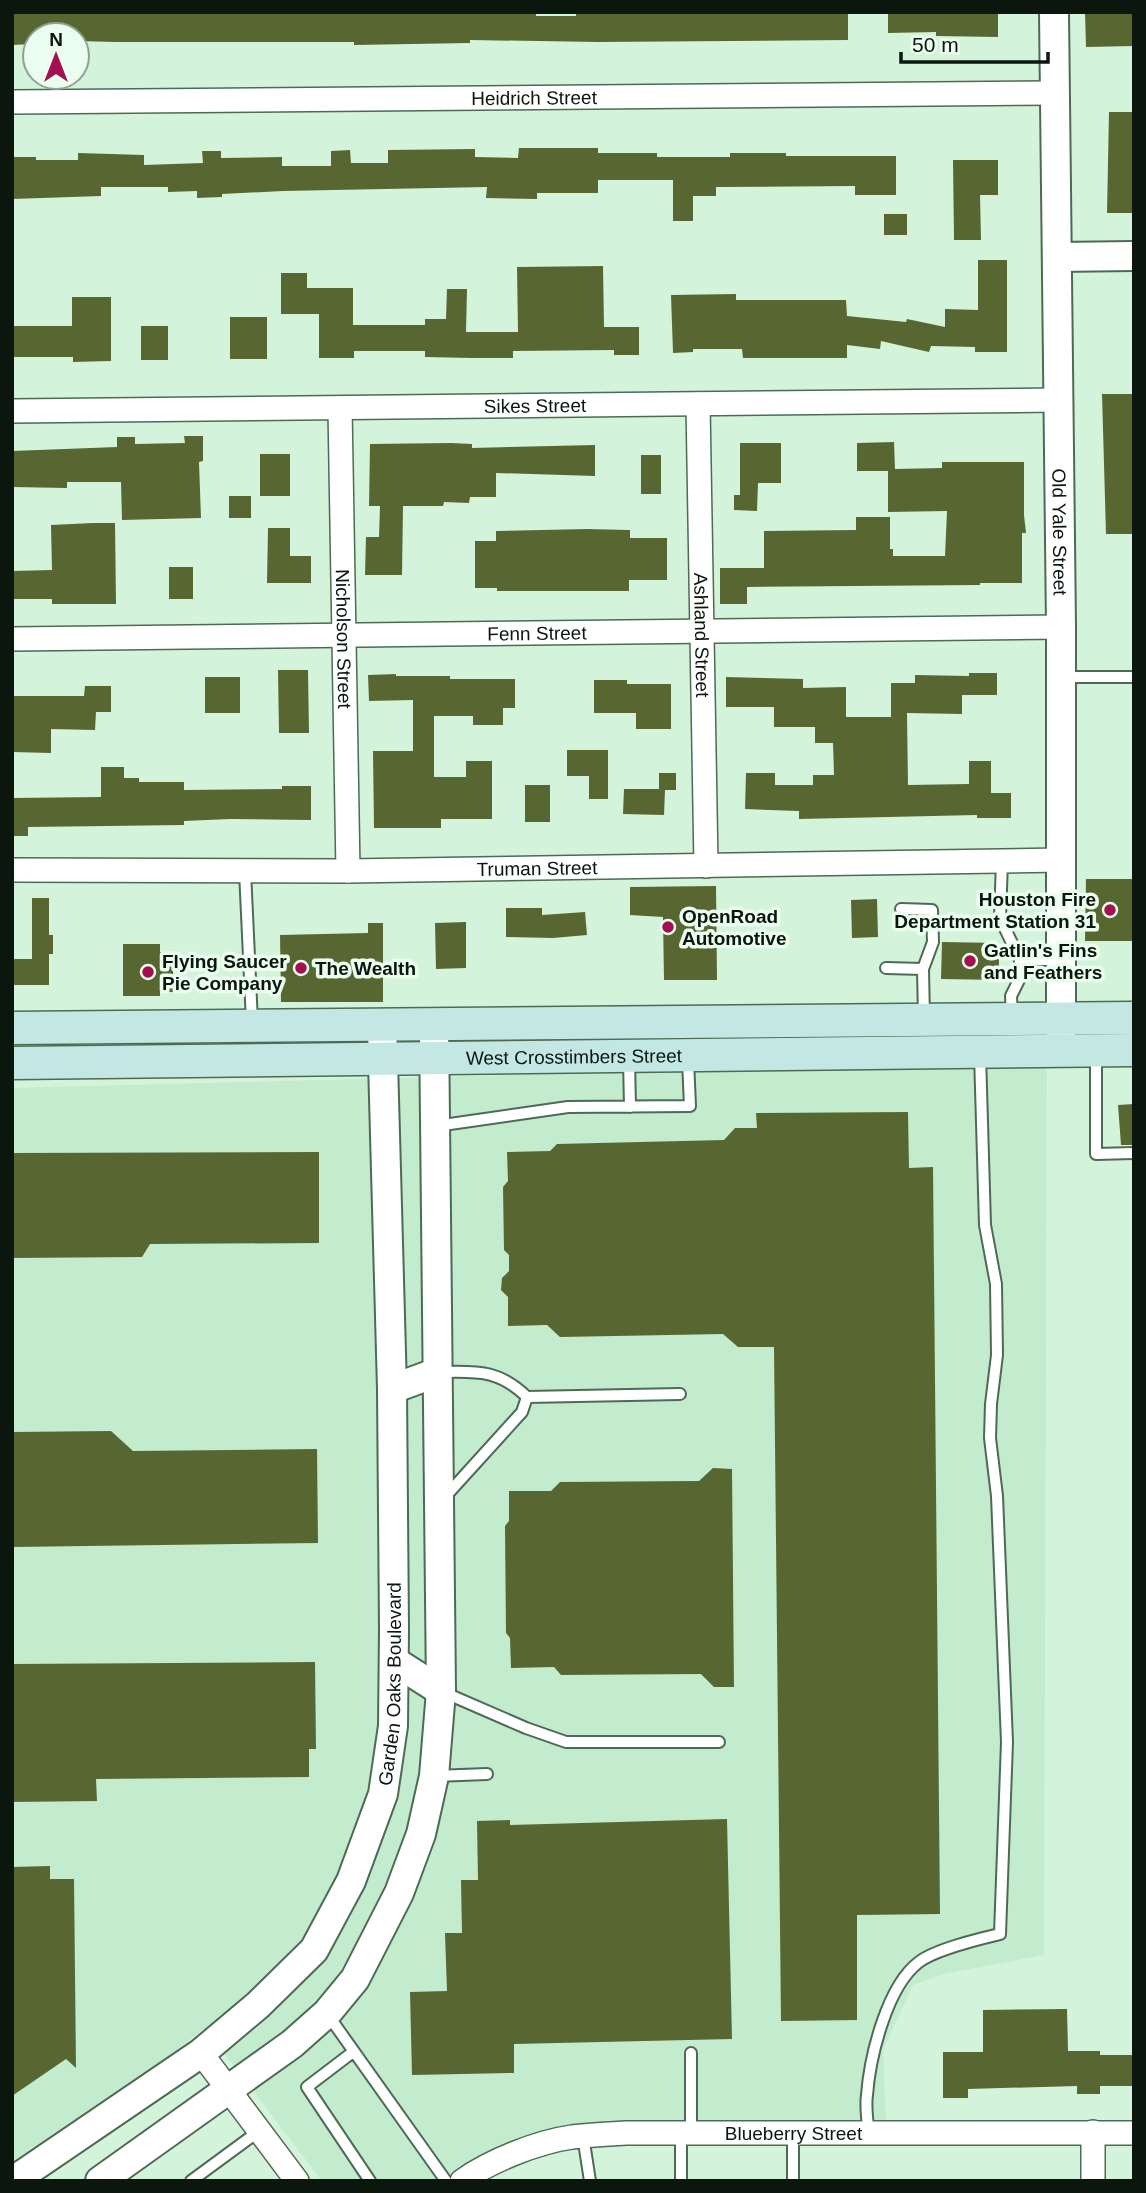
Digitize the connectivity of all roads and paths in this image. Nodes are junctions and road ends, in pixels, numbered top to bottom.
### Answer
1 (1054, 12) edge
2 (1056, 93) junction
3 (12, 102) edge
4 (1134, 256) edge
5 (1057, 257) junction
6 (1058, 400) junction
7 (698, 404) junction
8 (340, 408) junction
9 (12, 411) edge
10 (1061, 626) junction
11 (702, 631) junction
12 (344, 635) junction
13 (12, 639) edge
14 (1061, 677) junction
15 (1134, 677) edge
16 (1061, 860) junction
17 (1002, 861) junction
18 (706, 866) junction
19 (12, 870) edge
20 (245, 871) junction
21 (348, 871) junction
22 (901, 909) dead end
23 (1020, 960) junction
24 (1061, 960) junction
25 (886, 968) dead end
26 (923, 969) junction
27 (1134, 1018) edge
28 (1012, 1020) junction
29 (1061, 1020) junction
30 (924, 1021) junction
31 (723, 1023) junction
32 (382, 1025) junction
33 (433, 1025) junction
34 (245, 1026) junction
35 (12, 1028) edge
36 (1134, 1050) edge
37 (1096, 1051) junction
38 (1061, 1052) junction
39 (980, 1053) junction
40 (724, 1055) junction
41 (629, 1056) junction
42 (688, 1056) junction
43 (435, 1058) junction
44 (383, 1059) junction
45 (238, 1061) junction
46 (12, 1063) edge
47 (630, 1107) junction
48 (436, 1126) junction
49 (1134, 1153) edge
50 (438, 1372) junction
51 (392, 1389) junction
52 (680, 1394) dead end
53 (527, 1396) junction
54 (440, 1503) junction
55 (394, 1661) junction
56 (441, 1691) junction
57 (719, 1742) dead end
58 (487, 1774) dead end
59 (434, 1776) junction
60 (327, 2013) junction
61 (353, 2052) junction
62 (201, 2053) junction
63 (691, 2053) dead end
64 (230, 2089) junction
65 (259, 2131) junction
66 (686, 2132) junction
67 (793, 2132) junction
68 (869, 2132) junction
69 (1093, 2132) junction
70 (1134, 2133) edge
71 (583, 2136) junction
72 (470, 2178) edge
73 (13, 2181) edge
74 (100, 2181) edge
75 (191, 2181) edge
76 (297, 2181) edge
77 (370, 2181) edge
78 (446, 2181) edge
79 (590, 2181) edge
80 (681, 2181) edge
81 (793, 2181) edge
82 (1093, 2181) edge

1 - 2 street, Old Yale Street
2 - 3 street, Heidrich Street
2 - 5 street, Old Yale Street
4 - 5 street
5 - 6 street, Old Yale Street
6 - 7 street, Sikes Street
6 - 10 street, Old Yale Street
7 - 8 street, Sikes Street
7 - 11 street, Ashland Street
8 - 9 street, Sikes Street
8 - 12 street, Nicholson Street
10 - 11 street, Fenn Street
10 - 14 street, Old Yale Street
11 - 12 street, Fenn Street
11 - 18 street, Ashland Street
12 - 13 street, Fenn Street
12 - 21 street, Nicholson Street
14 - 15 lane
14 - 16 street, Old Yale Street
16 - 17 street, Truman Street
16 - 24 street, Old Yale Street
17 - 18 street, Truman Street
17 - 23 lane
18 - 21 street, Truman Street
19 - 20 street, Truman Street
20 - 21 street, Truman Street
20 - 34 lane
22 - 26 lane
23 - 24 lane
23 - 28 lane
24 - 29 street, Old Yale Street
25 - 26 lane
26 - 30 lane
27 - 29 main road, West Crosstimbers Street
28 - 29 main road, West Crosstimbers Street
28 - 30 main road, West Crosstimbers Street
29 - 38 street, Old Yale Street
30 - 31 main road, West Crosstimbers Street
31 - 33 main road, West Crosstimbers Street
31 - 40 main road
32 - 33 main road, West Crosstimbers Street
32 - 34 main road, West Crosstimbers Street
32 - 44 street, Garden Oaks Boulevard
33 - 43 street
34 - 35 main road, West Crosstimbers Street
34 - 45 main road
36 - 37 main road, West Crosstimbers Street
37 - 38 main road, West Crosstimbers Street
37 - 49 lane
38 - 39 main road, West Crosstimbers Street
39 - 40 main road, West Crosstimbers Street
39 - 68 lane
40 - 42 main road, West Crosstimbers Street
41 - 42 main road, West Crosstimbers Street
41 - 43 main road, West Crosstimbers Street
41 - 47 lane
42 - 47 lane
43 - 44 main road, West Crosstimbers Street
43 - 48 street
44 - 45 main road, West Crosstimbers Street
44 - 51 street, Garden Oaks Boulevard
45 - 46 main road, West Crosstimbers Street
47 - 48 lane
48 - 50 street
50 - 51 street
50 - 53 lane
50 - 54 street
51 - 55 street, Garden Oaks Boulevard
52 - 53 lane
53 - 54 lane
54 - 56 street
55 - 56 street
55 - 62 street, Garden Oaks Boulevard
56 - 57 lane
56 - 59 street
58 - 59 lane
59 - 60 street
60 - 61 lane
60 - 64 street
61 - 77 lane
61 - 78 lane
62 - 64 street
62 - 73 street, Garden Oaks Boulevard
63 - 66 lane
64 - 65 street
64 - 74 street
65 - 75 lane
65 - 76 street
66 - 67 street, Blueberry Street
66 - 71 street, Blueberry Street
66 - 80 lane
67 - 68 street, Blueberry Street
67 - 81 lane
68 - 69 street, Blueberry Street
69 - 70 street, Blueberry Street
69 - 82 street
71 - 72 street, Blueberry Street
71 - 79 lane

